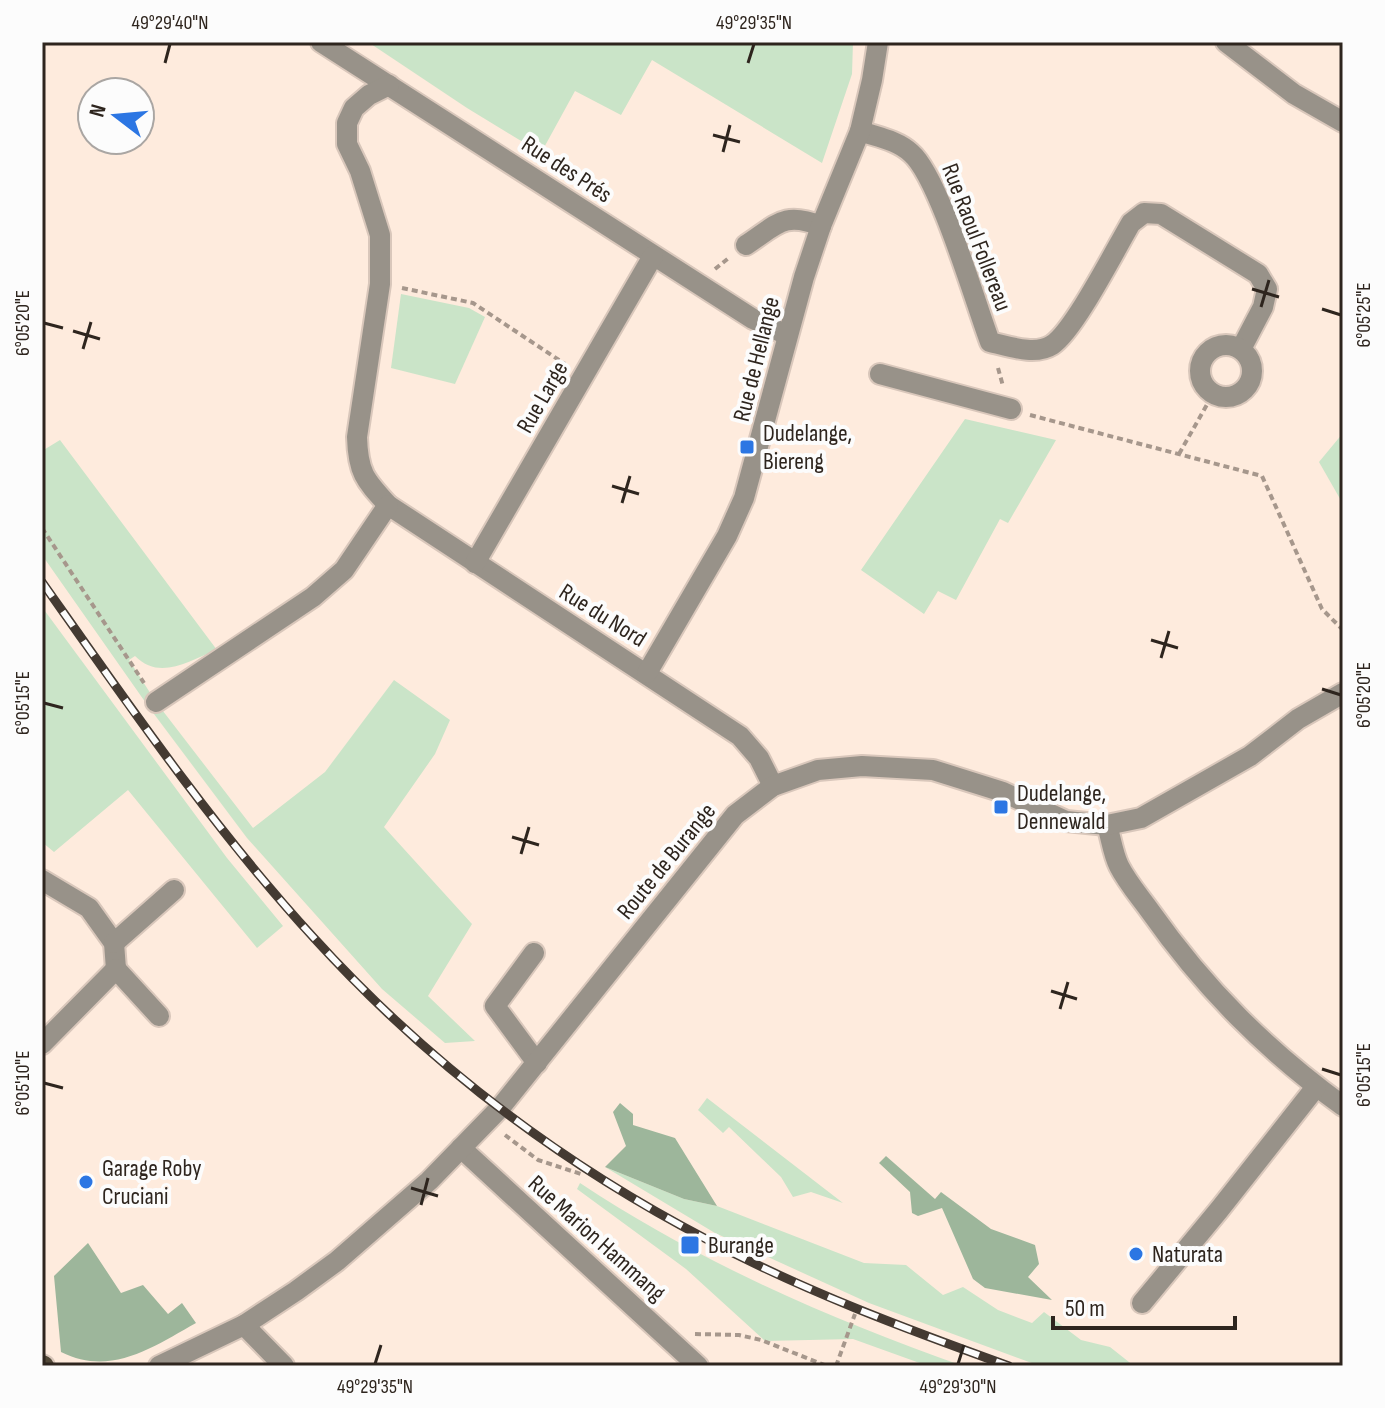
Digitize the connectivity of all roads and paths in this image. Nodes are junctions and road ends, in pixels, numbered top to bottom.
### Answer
1 (321, 42) edge
2 (878, 42) edge
3 (1226, 42) edge
4 (389, 85) junction
5 (1343, 122) edge
6 (860, 131) junction
7 (821, 226) junction
8 (746, 245) joint
9 (653, 256) junction
10 (697, 283) junction
11 (380, 284) junction
12 (787, 335) junction
13 (990, 342) junction
14 (1241, 349) junction
15 (880, 374) dead end
16 (583, 377) junction
17 (1213, 394) junction
18 (1011, 409) junction
19 (1179, 454) junction
20 (388, 505) junction
21 (42, 528) edge
22 (475, 563) junction
23 (1343, 630) edge
24 (647, 673) junction
25 (1343, 693) edge
26 (156, 702) joint
27 (773, 786) junction
28 (1107, 825) junction
29 (42, 880) edge
30 (174, 890) dead end
31 (114, 943) junction
32 (534, 953) dead end
33 (116, 969) junction
34 (159, 1016) dead end
35 (42, 1044) edge
36 (537, 1063) junction
37 (1316, 1087) junction
38 (1343, 1106) edge
39 (498, 1130) dead end
40 (461, 1148) junction
41 (584, 1175) dead end
42 (1142, 1303) dead end
43 (855, 1314) dead end
44 (244, 1325) junction
45 (663, 1334) junction
46 (224, 1335) junction
47 (159, 1366) edge
48 (191, 1366) edge
49 (284, 1366) edge
50 (698, 1366) edge
51 (827, 1366) edge
52 (836, 1366) edge

1 - 4 street, Rue des Prés
2 - 6 street, Rue de Hellange
3 - 5 street
4 - 9 street, Rue des Prés
4 - 11 street, Rue du Nord
6 - 7 street, Rue de Hellange
6 - 13 street, Rue Raoul Follereau
7 - 8 street
7 - 12 street, Rue de Hellange
8 - 10 path
9 - 10 street, Rue des Prés
9 - 16 street, Rue Large
10 - 12 street, Rue des Prés
11 - 16 path
11 - 20 street, Rue du Nord
12 - 24 street, Rue de Hellange
13 - 14 street, Rue Raoul Follereau
13 - 18 path
14 - 17 street
14 - 17 street
15 - 18 street
16 - 22 street, Rue Large
17 - 19 path
18 - 19 path
19 - 23 path
20 - 22 street, Rue du Nord
20 - 26 street
21 - 26 path
22 - 24 street, Rue du Nord
24 - 27 street, Rue du Nord
25 - 28 street, Route de Burange
27 - 28 street, Route de Burange
27 - 36 street, Route de Burange
28 - 37 street
29 - 31 street
30 - 31 street
31 - 33 street
32 - 36 street
33 - 34 street
33 - 35 street
36 - 40 street, Route de Burange
37 - 38 street
37 - 42 street
39 - 41 path
40 - 44 street, Route de Burange
40 - 45 street, Rue Marion Hammang
43 - 52 path
44 - 46 street, Route de Burange
44 - 49 street
45 - 50 street, Rue Marion Hammang
45 - 51 path
46 - 47 street, Route de Burange
46 - 48 street, Route de Burange

